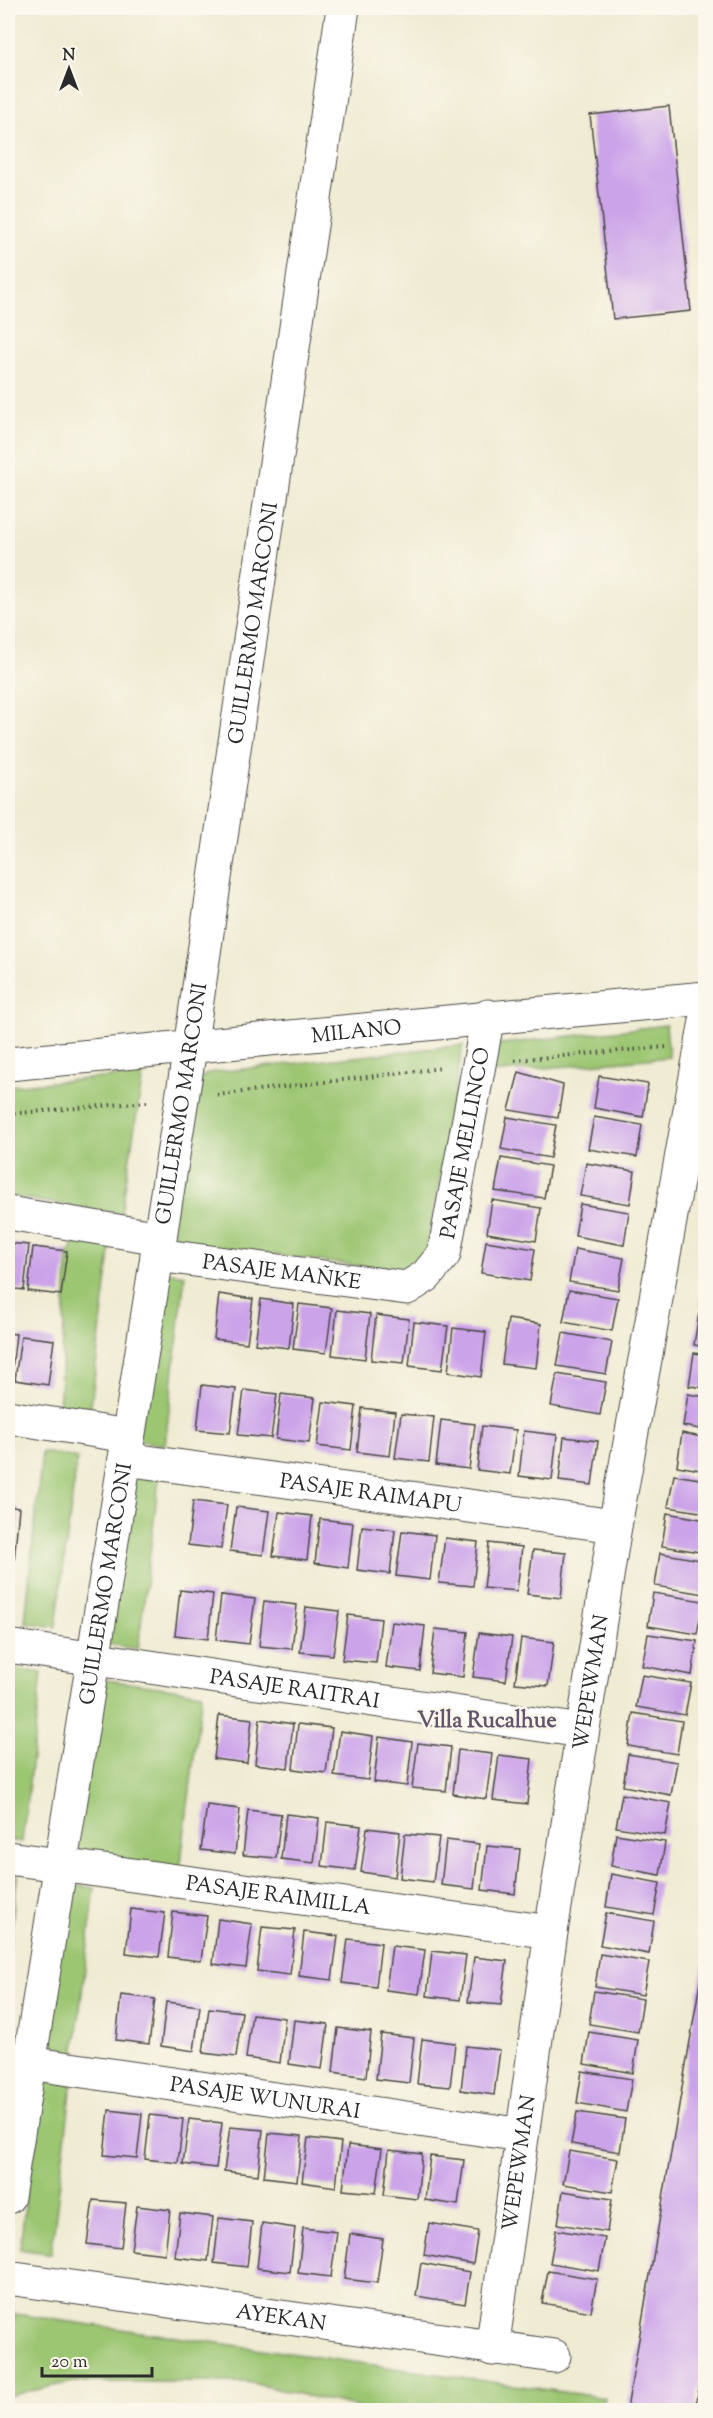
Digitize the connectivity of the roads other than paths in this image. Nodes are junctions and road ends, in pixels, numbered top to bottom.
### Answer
1 (343, 8) edge
2 (705, 998) edge
3 (488, 1017) junction
4 (703, 1033) edge
5 (190, 1048) junction
6 (8, 1064) edge
7 (8, 1213) edge
8 (158, 1246) junction
9 (407, 1288) joint
10 (8, 1417) edge
11 (126, 1448) junction
12 (615, 1526) junction
13 (8, 1646) edge
14 (93, 1659) junction
15 (582, 1731) junction
16 (8, 1858) edge
17 (60, 1866) junction
18 (551, 1932) junction
19 (18, 2061) edge
20 (522, 2135) junction
21 (8, 2197) edge
22 (8, 2278) edge
23 (492, 2349) junction
24 (554, 2356) dead end

1 - 5 street, GUILLERMO MARCONI
2 - 3 street, MILANO
3 - 5 street, MILANO
3 - 9 street, PASAJE MELLINCO
4 - 12 street, WEPEWMAN
5 - 6 street, MILANO
5 - 8 street, GUILLERMO MARCONI
7 - 8 street, PASAJE MAÑKE
8 - 9 street, PASAJE MAÑKE
8 - 11 street, GUILLERMO MARCONI
10 - 11 street, PASAJE RAIMAPU
11 - 12 street, PASAJE RAIMAPU
11 - 14 street, GUILLERMO MARCONI
12 - 15 street, WEPEWMAN
13 - 14 street, PASAJE RAITRAI
14 - 15 street, PASAJE RAITRAI
14 - 17 street, GUILLERMO MARCONI
15 - 18 street, WEPEWMAN
16 - 17 street, PASAJE RAIMILLA
17 - 18 street, PASAJE RAIMILLA
17 - 19 street, GUILLERMO MARCONI
18 - 20 street, WEPEWMAN
19 - 20 street, PASAJE WUNURAI
19 - 21 street, GUILLERMO MARCONI
20 - 23 street, WEPEWMAN
22 - 23 street, AYEKAN
23 - 24 street, AYEKAN

